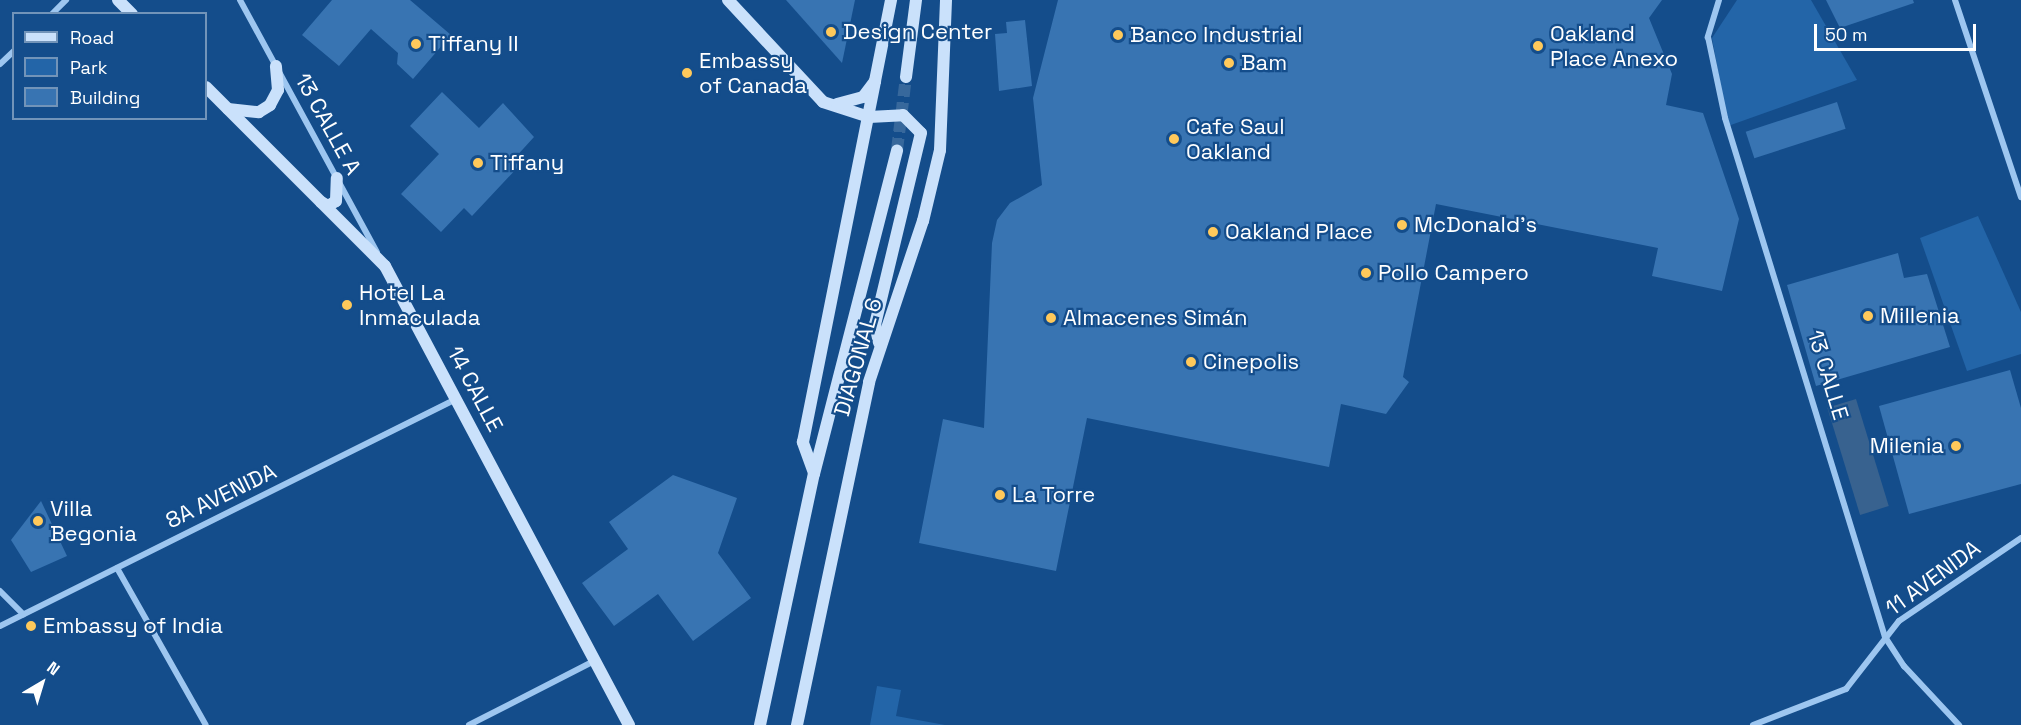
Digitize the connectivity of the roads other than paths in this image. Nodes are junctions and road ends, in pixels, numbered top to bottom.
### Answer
1 (66, 0) edge
2 (118, 0) edge
3 (240, 0) edge
4 (728, 0) edge
5 (891, 0) edge
6 (916, 0) edge
7 (946, 0) edge
8 (1719, 0) edge
9 (1955, 0) edge
10 (54, 12) edge
11 (130, 12) edge
12 (12, 53) edge
13 (0, 64) edge
14 (276, 66) junction
15 (906, 77) tunnel mouth
16 (875, 81) junction
17 (207, 88) edge
18 (823, 102) junction
19 (227, 109) junction
20 (869, 117) junction
21 (897, 150) tunnel mouth
22 (337, 178) junction
23 (2021, 197) edge
24 (321, 202) junction
25 (385, 266) junction
26 (880, 344) junction
27 (457, 399) junction
28 (814, 474) junction
29 (2021, 538) edge
30 (117, 567) junction
31 (0, 591) edge
32 (23, 614) junction
33 (0, 626) edge
34 (1885, 636) junction
35 (595, 660) junction
36 (206, 725) edge
37 (469, 725) edge
38 (629, 725) edge
39 (760, 725) edge
40 (797, 725) edge
41 (1753, 725) edge
42 (1959, 725) edge

1 - 10 street
2 - 11 main road
3 - 14 street, 13 CALLE A
4 - 18 main road
5 - 16 main road, DIAGONAL 6
6 - 15 main road
7 - 26 main road, DIAGONAL 6
8 - 34 street, 13 CALLE
9 - 23 street
12 - 13 street
14 - 19 main road
14 - 22 street, 13 CALLE A
16 - 18 main road
16 - 20 main road, DIAGONAL 6
17 - 19 main road, 14 CALLE
18 - 20 main road
19 - 24 main road, 14 CALLE
20 - 26 main road
20 - 28 main road, DIAGONAL 6
21 - 28 main road, DIAGONAL 6
22 - 24 main road
22 - 25 street, 13 CALLE A
24 - 25 main road, 14 CALLE
25 - 27 main road, 14 CALLE
26 - 40 main road, DIAGONAL 6
27 - 30 street, 8A AVENIDA
27 - 35 main road, 14 CALLE
28 - 39 main road, DIAGONAL 6
29 - 34 street, 11 AVENIDA
30 - 32 street, 8A AVENIDA
30 - 36 street
31 - 32 street
32 - 33 street, 8A AVENIDA
34 - 41 street, 11 AVENIDA
34 - 42 street, 13 CALLE
35 - 37 street
35 - 38 main road, 14 CALLE

